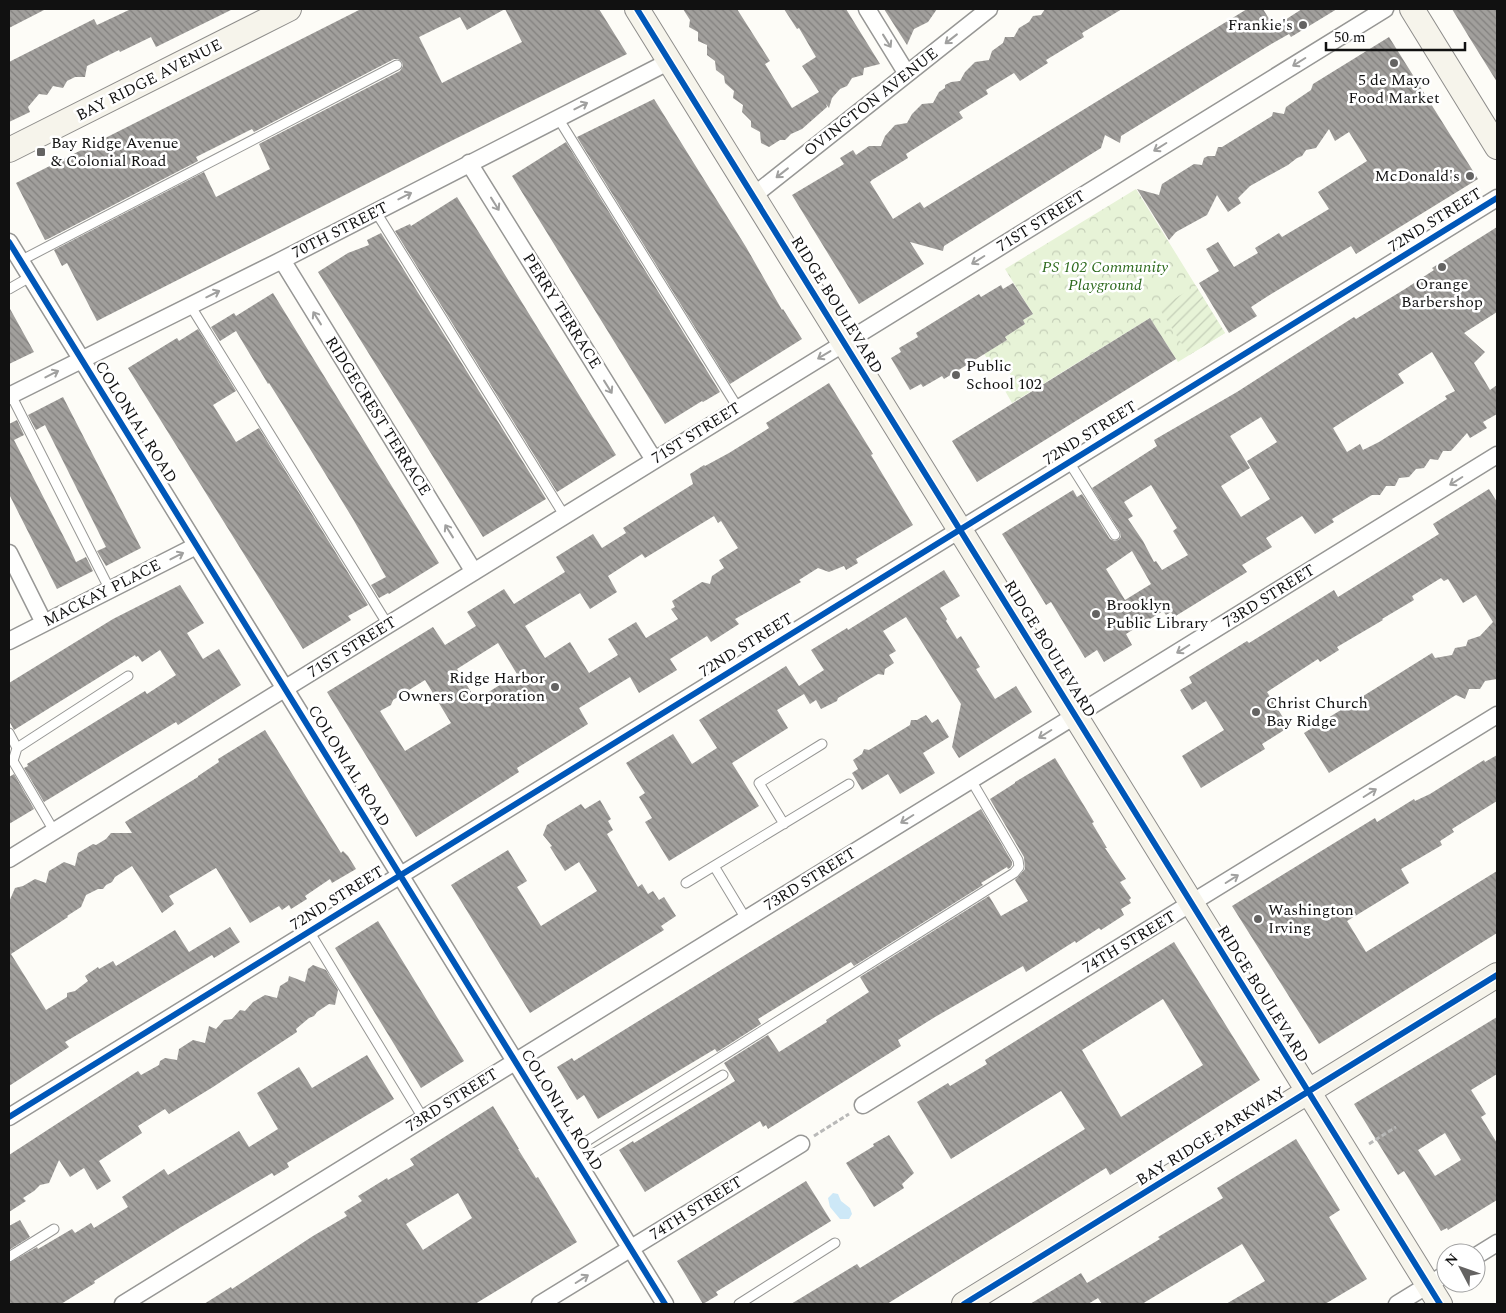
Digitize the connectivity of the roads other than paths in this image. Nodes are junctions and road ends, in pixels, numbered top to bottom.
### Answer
1 (288, 9) edge
2 (637, 9) edge
3 (867, 9) edge
4 (989, 9) edge
5 (1385, 9) edge
6 (1412, 9) edge
7 (670, 61) junction
8 (397, 65) dead end
9 (907, 74) junction
10 (558, 118) junction
11 (1497, 147) edge
12 (9, 150) edge
13 (470, 163) junction
14 (753, 196) junction
15 (1497, 198) edge
16 (376, 212) junction
17 (9, 242) edge
18 (20, 260) junction
19 (282, 260) junction
20 (30, 277) junction
21 (9, 289) edge
22 (190, 306) junction
23 (844, 342) junction
24 (81, 359) junction
25 (10, 396) edge
26 (738, 408) junction
27 (1497, 455) edge
28 (654, 460) junction
29 (1069, 462) junction
30 (564, 516) junction
31 (960, 529) junction
32 (1115, 535) dead end
33 (196, 546) junction
34 (9, 553) edge
35 (474, 572) junction
36 (110, 590) junction
37 (44, 623) junction
38 (388, 625) junction
39 (9, 641) edge
40 (128, 676) dead end
41 (285, 689) junction
42 (1497, 715) edge
43 (1075, 716) junction
44 (9, 733) edge
45 (822, 744) dead end
46 (17, 748) junction
47 (971, 780) junction
48 (848, 784) dead end
49 (784, 824) junction
50 (54, 831) junction
51 (9, 859) edge
52 (714, 866) junction
53 (400, 875) junction
54 (686, 883) dead end
55 (1191, 905) junction
56 (746, 919) junction
57 (309, 931) junction
58 (1497, 975) edge
59 (515, 1061) junction
60 (723, 1075) dead end
61 (1308, 1092) junction
62 (864, 1105) road end
63 (9, 1117) edge
64 (424, 1118) junction
65 (801, 1144) road end
66 (575, 1157) junction
67 (54, 1229) dead end
68 (836, 1243) dead end
69 (1497, 1243) edge
70 (631, 1248) junction
71 (1486, 1250) edge
72 (9, 1257) edge
73 (1436, 1285) edge
74 (1436, 1289) edge
75 (123, 1304) edge
76 (540, 1304) edge
77 (666, 1304) edge
78 (739, 1304) edge
79 (964, 1304) edge
80 (1397, 1304) edge

1 - 12 street, BAY RIDGE AVENUE
2 - 7 street, RIDGE BOULEVARD
3 -> 9 street
4 -> 9 street, OVINGTON AVENUE
5 -> 23 street, 71ST STREET
6 - 11 street
10 -> 7 street, 70TH STREET
7 - 14 street, RIDGE BOULEVARD
8 - 18 lane
9 -> 14 street, OVINGTON AVENUE
10 - 13 street, 70TH STREET
10 - 26 lane
16 -> 13 street, 70TH STREET
13 -> 28 street, PERRY TERRACE
14 - 23 street, RIDGE BOULEVARD
15 - 29 street, 72ND STREET
16 - 19 street, 70TH STREET
16 - 30 lane
17 - 18 street, COLONIAL ROAD
18 - 20 street, COLONIAL ROAD
22 -> 19 street, 70TH STREET
35 -> 19 street, RIDGECREST TERRACE
20 - 21 lane
20 - 24 street, COLONIAL ROAD
22 - 24 street, 70TH STREET
22 - 38 lane
23 -> 26 street, 71ST STREET
23 - 31 street, RIDGE BOULEVARD
25 -> 24 street, 70TH STREET
24 - 33 street, COLONIAL ROAD
25 - 36 lane
26 - 28 street, 71ST STREET
27 -> 43 street, 73RD STREET
28 - 30 street, 71ST STREET
29 - 31 street, 72ND STREET
29 - 32 lane
30 - 35 street, 71ST STREET
31 - 43 street, RIDGE BOULEVARD
31 - 53 street, 72ND STREET
36 -> 33 street, MACKAY PLACE
33 - 41 street, COLONIAL ROAD
34 - 37 street
35 - 38 street, 71ST STREET
36 - 37 street, MACKAY PLACE
37 - 39 street, MACKAY PLACE
38 - 41 street, 71ST STREET
40 - 46 lane
41 - 50 street, 71ST STREET
41 - 53 street, COLONIAL ROAD
55 -> 42 street, 74TH STREET
43 -> 47 street, 73RD STREET
43 - 55 street, RIDGE BOULEVARD
44 - 46 lane
45 - 49 lane
46 - 50 lane
47 -> 56 street, 73RD STREET
47 - 66 lane
48 - 49 lane
49 - 52 lane
50 - 51 street, 71ST STREET
52 - 54 lane
52 - 56 lane
53 - 57 street, 72ND STREET
53 - 59 street, COLONIAL ROAD
55 - 61 street, RIDGE BOULEVARD
55 - 62 street, 74TH STREET
56 - 59 street, 73RD STREET
57 - 63 street, 72ND STREET
57 - 64 lane
58 - 61 street, BAY RIDGE PARKWAY
59 - 64 street, 73RD STREET
59 - 66 street, COLONIAL ROAD
60 - 66 lane
61 - 73 street, RIDGE BOULEVARD
61 - 79 street, BAY RIDGE PARKWAY
64 - 75 street, 73RD STREET
65 - 70 street, 74TH STREET
66 - 70 street, COLONIAL ROAD
67 - 72 lane
68 - 78 lane
69 - 71 street
76 -> 70 street, 74TH STREET
70 - 77 street, COLONIAL ROAD
74 - 80 street

